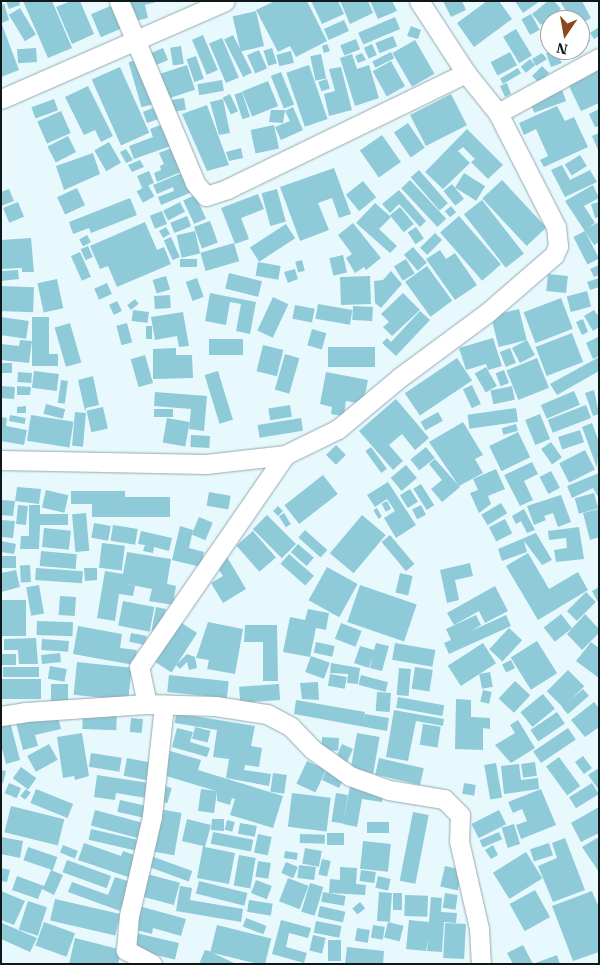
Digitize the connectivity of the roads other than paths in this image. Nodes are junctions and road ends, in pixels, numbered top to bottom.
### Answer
1 (119, 1) edge
2 (225, 1) edge
3 (419, 1) edge
4 (136, 38) junction
5 (599, 58) edge
6 (466, 73) junction
7 (1, 98) edge
8 (498, 113) junction
9 (285, 455) junction
10 (1, 460) edge
11 (155, 704) junction
12 (1, 716) edge
13 (152, 964) edge
14 (481, 964) edge

1 - 4 street
2 - 4 street
3 - 6 street
4 - 6 street
4 - 7 street
5 - 8 street
6 - 8 street
8 - 9 street
9 - 10 street
9 - 11 street
11 - 12 street
11 - 13 street
11 - 14 street

